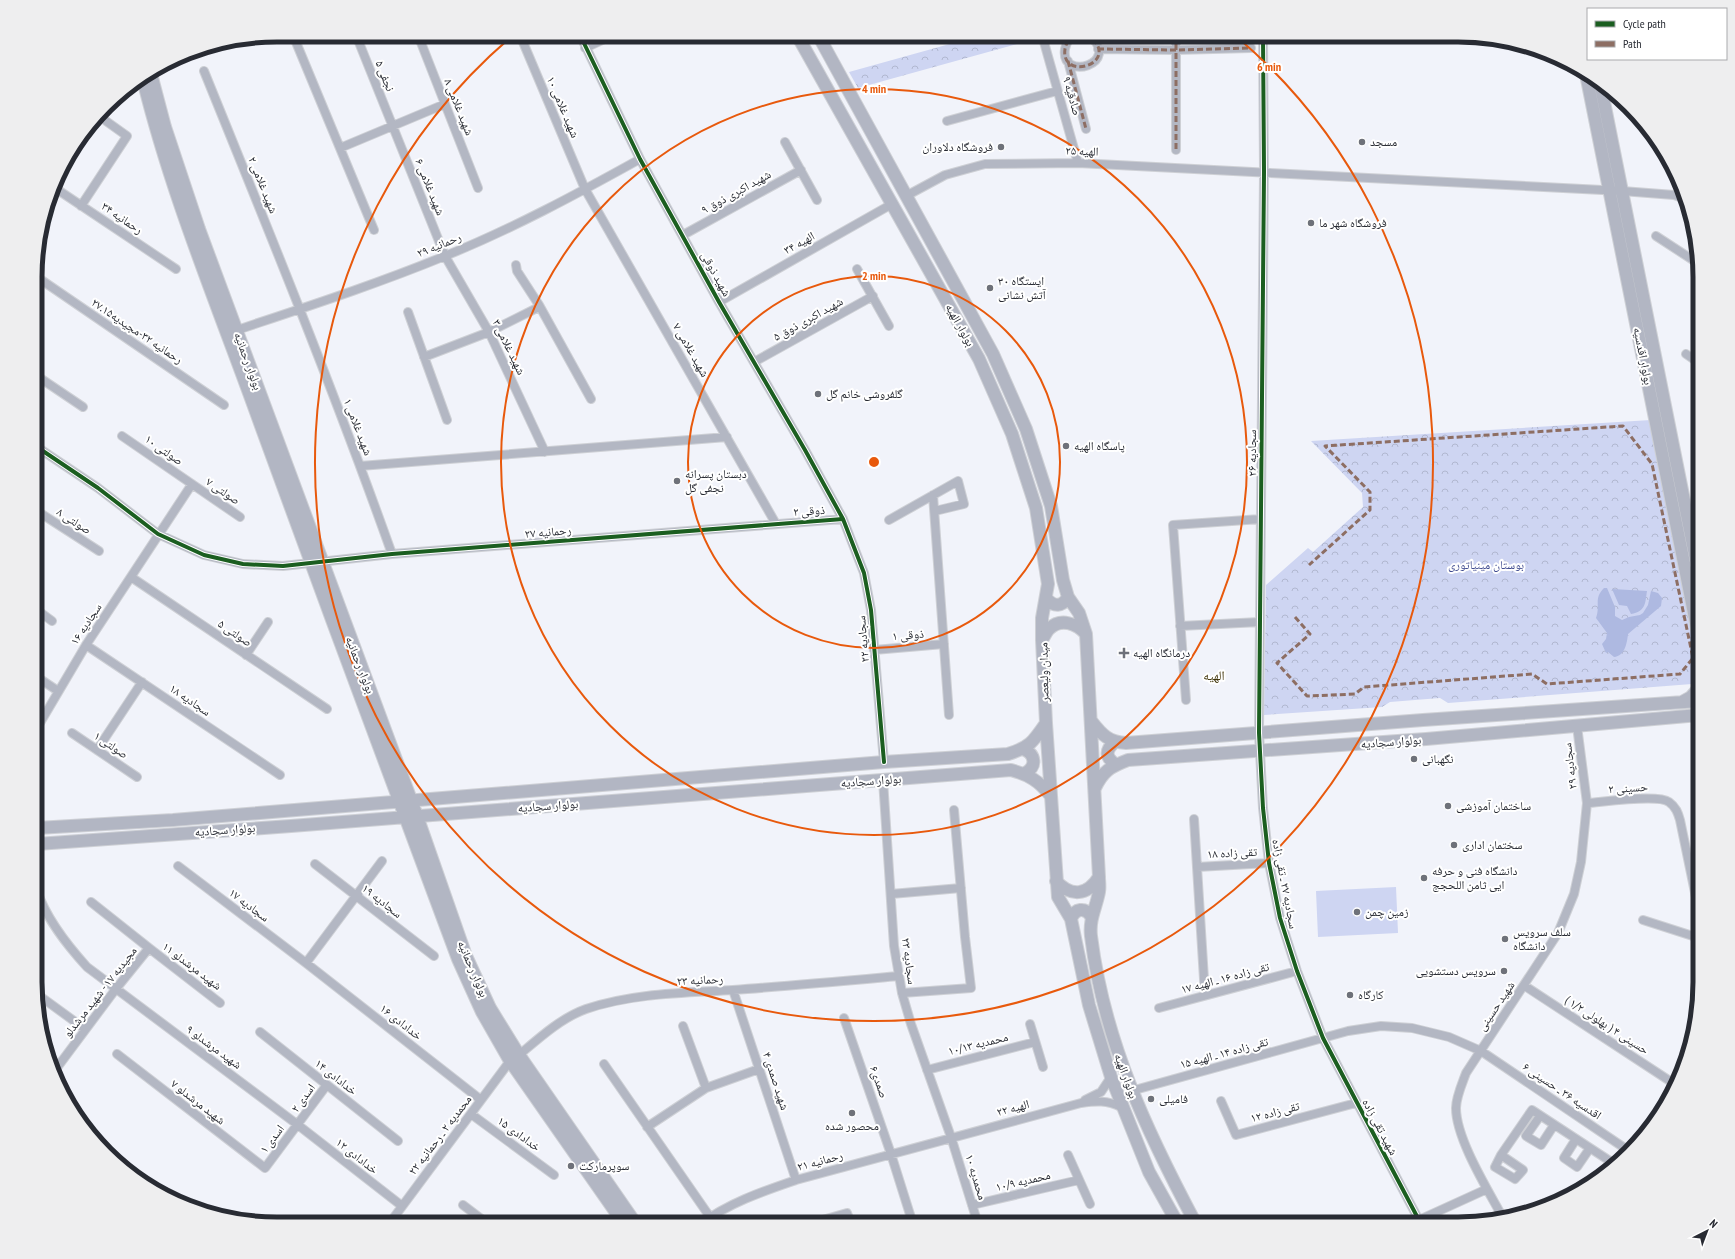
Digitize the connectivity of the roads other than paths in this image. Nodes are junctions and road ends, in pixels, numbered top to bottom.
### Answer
1 (296, 42) edge
2 (359, 42) edge
3 (421, 42) edge
4 (523, 42) edge
5 (583, 42) edge
6 (598, 42) edge
7 (801, 42) edge
8 (822, 42) edge
9 (1044, 42) edge
10 (1068, 42) edge
11 (1096, 42) edge
12 (1176, 42) edge
13 (1263, 42) edge
14 (585, 48) junction
15 (1251, 48) dead end
16 (1098, 49) junction
17 (1175, 50) junction
18 (1068, 61) junction
19 (204, 71) dead end
20 (152, 78) edge
21 (1587, 81) edge
22 (144, 83) edge
23 (1057, 90) junction
24 (1602, 92) edge
25 (445, 104) junction
26 (947, 120) dead end
27 (106, 121) dead end
28 (392, 126) junction
29 (1086, 130) dead end
30 (785, 142) dead end
31 (340, 148) junction
32 (1176, 150) dead end
33 (640, 159) junction
34 (1078, 163) junction
35 (801, 170) junction
36 (1264, 172) junction
37 (478, 188) dead end
38 (585, 189) junction
39 (59, 190) edge
40 (1609, 190) junction
41 (1622, 191) junction
42 (906, 196) junction
43 (1679, 197) edge
44 (817, 200) dead end
45 (892, 204) junction
46 (81, 206) junction
47 (374, 230) dead end
48 (683, 236) junction
49 (1656, 236) dead end
50 (445, 256) junction
51 (1692, 259) edge
52 (516, 265) dead end
53 (176, 269) dead end
54 (857, 269) dead end
55 (42, 280) edge
56 (873, 296) junction
57 (719, 302) junction
58 (539, 307) junction
59 (300, 309) junction
60 (408, 312) dead end
61 (889, 326) dead end
62 (232, 332) junction
63 (489, 332) junction
64 (1686, 354) dead end
65 (424, 357) junction
66 (1693, 358) edge
67 (754, 362) junction
68 (42, 379) edge
69 (591, 399) dead end
70 (224, 405) dead end
71 (83, 407) dead end
72 (447, 420) dead end
73 (122, 436) dead end
74 (727, 438) junction
75 (42, 450) edge
76 (545, 452) junction
77 (360, 466) junction
78 (192, 484) junction
79 (933, 495) junction
80 (935, 511) junction
81 (42, 514) edge
82 (240, 517) dead end
83 (843, 519) junction
84 (1261, 519) junction
85 (889, 520) dead end
86 (776, 524) junction
87 (158, 534) junction
88 (1693, 541) edge
89 (99, 551) dead end
90 (392, 554) junction
91 (316, 562) junction
92 (131, 577) junction
93 (1068, 597) junction
94 (1047, 599) junction
95 (1693, 604) edge
96 (42, 614) edge
97 (52, 621) dead end
98 (268, 622) dead end
99 (1260, 622) junction
100 (1180, 626) junction
101 (1086, 634) junction
102 (1042, 640) junction
103 (944, 644) junction
104 (86, 645) junction
105 (874, 650) junction
106 (246, 655) junction
107 (42, 680) edge
108 (142, 682) junction
109 (58, 691) junction
110 (1693, 695) edge
111 (1186, 700) dead end
112 (1693, 701) edge
113 (1682, 702) junction
114 (327, 709) dead end
115 (949, 715) dead end
116 (1693, 716) edge
117 (42, 719) edge
118 (1092, 722) junction
119 (1046, 724) junction
120 (1577, 726) junction
121 (72, 733) dead end
122 (1259, 733) junction
123 (1115, 742) junction
124 (1023, 749) junction
125 (97, 750) junction
126 (1260, 752) junction
127 (884, 762) junction
128 (1116, 765) junction
129 (1025, 774) junction
130 (280, 775) dead end
131 (137, 777) dead end
132 (883, 780) junction
133 (1095, 788) junction
134 (1050, 795) junction
135 (399, 800) junction
136 (411, 800) junction
137 (1587, 803) junction
138 (954, 810) dead end
139 (404, 816) junction
140 (417, 816) junction
141 (1194, 819) dead end
142 (42, 828) edge
143 (42, 844) edge
144 (382, 861) dead end
145 (1269, 863) junction
146 (315, 864) dead end
147 (178, 866) dead end
148 (1197, 867) junction
149 (1099, 877) junction
150 (1693, 880) edge
151 (1056, 881) junction
152 (961, 888) junction
153 (891, 894) junction
154 (356, 896) junction
155 (42, 901) edge
156 (91, 902) dead end
157 (1091, 916) junction
158 (1071, 919) junction
159 (1643, 920) dead end
160 (1693, 936) edge
161 (149, 948) junction
162 (434, 956) dead end
163 (306, 963) junction
164 (1297, 971) junction
165 (899, 976) junction
166 (1525, 986) junction
167 (115, 990) junction
168 (733, 990) junction
169 (902, 993) junction
170 (1205, 995) junction
171 (43, 999) edge
172 (220, 1003) dead end
173 (1159, 1008) dead end
174 (844, 1018) dead end
175 (1030, 1024) dead end
176 (683, 1026) dead end
177 (85, 1030) junction
178 (260, 1032) dead end
179 (1323, 1038) junction
180 (1035, 1042) junction
181 (1481, 1051) junction
182 (117, 1054) dead end
183 (514, 1058) junction
184 (604, 1064) dead end
185 (58, 1067) edge
186 (1043, 1067) dead end
187 (759, 1070) junction
188 (927, 1070) junction
189 (1110, 1077) junction
190 (1671, 1082) edge
191 (326, 1086) junction
192 (706, 1088) junction
193 (1131, 1091) junction
194 (481, 1100) junction
195 (1221, 1101) dead end
196 (1081, 1103) junction
197 (1356, 1103) junction
198 (1122, 1107) junction
199 (471, 1114) junction
200 (1540, 1116) junction
201 (298, 1124) junction
202 (1554, 1125) junction
203 (647, 1127) junction
204 (951, 1137) junction
205 (1576, 1139) junction
206 (398, 1141) dead end
207 (1590, 1148) junction
208 (1624, 1148) edge
209 (891, 1154) junction
210 (1068, 1155) dead end
211 (1501, 1155) dead end
212 (1610, 1161) edge
213 (264, 1168) joint
214 (554, 1175) dead end
215 (796, 1180) junction
216 (1079, 1180) junction
217 (1487, 1189) junction
218 (1090, 1204) dead end
219 (463, 1205) dead end
220 (972, 1205) junction
221 (402, 1206) junction
222 (1500, 1213) edge
223 (394, 1217) edge
224 (479, 1217) edge
225 (619, 1217) edge
226 (631, 1217) edge
227 (710, 1217) joint
228 (833, 1217) edge
229 (848, 1217) edge
230 (911, 1217) edge
231 (976, 1217) edge
232 (1174, 1217) edge
233 (1192, 1217) edge
234 (1417, 1217) edge
235 (1430, 1217) edge

1 - 31 street
2 - 28 street, نجفی ۵
3 - 25 street, شهید غلامی ۸
4 - 38 street, شهید غلامی ۱۰
5 - 14 street, شهید ذوقی
6 - 14 street
7 - 45 main road, بولوار الهیه
8 - 42 main road, بولوار الهیه
9 - 23 street, صادقیه ۹
10 - 18 street
11 - 16 street
12 - 17 street
13 - 36 street, سجادیه ۲۶
14 - 33 street, شهید ذوقی
15 - 17 street
16 - 17 street
16 - 18 street
17 - 32 street
18 - 29 street
19 - 59 street, شهید غلامی ۲
20 - 62 main road, بولوار رحمانیه
21 - 40 main road, بولوار اقدسیه
22 - 62 main road, بولوار رحمانیه
23 - 26 street
23 - 34 street, صادقیه ۹
24 - 41 main road, بولوار اقدسیه
25 - 28 street
25 - 37 street, شهید غلامی ۸
27 - 46 street
28 - 31 street
28 - 50 street, شهید غلامی ۶
30 - 35 street
31 - 47 street
33 - 38 street, رحمانیه ۲۹
33 - 48 street, شهید ذوقی
34 - 36 street, الهیه ۲۵
34 - 42 street, الهیه ۲۵
35 - 44 street
35 - 48 street, شهید اکبری ذوق ۹
36 - 40 street, الهیه ۲۵
36 - 84 street, سجادیه ۲۶
38 - 50 street, رحمانیه ۲۹
38 - 74 street, شهید غلامی ۷
39 - 46 street, رحمانیه ۳۴
40 - 41 street, الهیه ۲۵
40 - 95 main road, بولوار اقدسیه
41 - 43 street, الهیه ۲۵
41 - 88 main road, بولوار اقدسیه
42 - 45 main road
42 - 93 main road, بولوار الهیه
45 - 57 street, الهیه ۳۴
45 - 94 main road, بولوار الهیه
46 - 53 street, رحمانیه ۳۴
48 - 57 street, شهید ذوقی
49 - 51 street
50 - 59 street, رحمانیه ۲۹
50 - 63 street, شهید غلامی ۳
52 - 58 street
54 - 56 street
55 - 70 street, رحمانیه ۳۲-مجیدیه۲۷.۱۵
56 - 61 street
56 - 67 street, شهید اکبری ذوق ۵
57 - 67 street, شهید ذوقی
58 - 63 street
58 - 69 street
59 - 62 street, رحمانیه ۲۹
59 - 77 street, شهید غلامی ۱
60 - 65 street
62 - 91 main road, بولوار رحمانیه
63 - 65 street
63 - 76 street, شهید غلامی ۳
64 - 66 street
65 - 72 street
67 - 83 street, شهید ذوقی
68 - 71 street
73 - 78 street, صولتی ۱۰
74 - 76 street
74 - 86 street, شهید غلامی ۷
75 - 87 street, رحمانیه ۲۷
76 - 77 street
77 - 90 street, شهید غلامی ۱
78 - 82 street, صولتی ۷
78 - 87 street, سجادیه ۱۶
79 - 80 street
79 - 80 street
79 - 85 street
80 - 103 street
81 - 89 street, صولتی ۸
83 - 86 street, ذوقی ۲
83 - 105 street, سجادیه ۲۲
84 - 99 street, سجادیه ۲۶
84 - 100 street
86 - 90 street, رحمانیه ۲۷
87 - 91 street, رحمانیه ۲۷
87 - 92 street, سجادیه ۱۶
90 - 91 street, رحمانیه ۲۷
91 - 135 main road, بولوار رحمانیه
91 - 136 main road, بولوار رحمانیه
92 - 104 street, سجادیه ۱۶
92 - 106 street, صولتی ۵
93 - 94 main road
93 - 101 main road, بولوار الهیه
94 - 102 main road, بولوار الهیه
96 - 97 street
98 - 106 street
99 - 100 street
99 - 122 street, سجادیه ۲۶
100 - 111 street
101 - 102 main road, میدان ولیعصر
101 - 118 main road
102 - 119 main road, میدان ولیعصر
103 - 105 street, ذوقی ۱
103 - 115 street
104 - 108 street, سجادیه ۱۸
104 - 109 street, سجادیه ۱۶
105 - 127 street, سجادیه ۲۲
106 - 114 street, صولتی ۵
107 - 109 street
108 - 125 street
108 - 130 street, سجادیه ۱۸
109 - 117 street, سجادیه ۱۶
110 - 113 main road
112 - 113 main road, بولوار سجادیه
113 - 122 main road, بولوار سجادیه
116 - 120 main road, بولوار سجادیه
118 - 123 main road
118 - 133 main road
119 - 124 main road, بولوار سجادیه
119 - 134 main road, میدان ولیعصر
120 - 126 main road, بولوار سجادیه
120 - 137 street, سجادیه ۲۹
121 - 125 street, صولتی ۱
122 - 123 main road, بولوار سجادیه
122 - 126 street, سجادیه ۲۷ ـ تقی زاده
123 - 128 main road
124 - 127 main road, بولوار سجادیه
124 - 129 main road
125 - 131 street, صولتی ۱
126 - 128 main road, بولوار سجادیه
126 - 145 street, سجادیه ۲۷ ـ تقی زاده
127 - 136 main road, بولوار سجادیه
128 - 133 main road, بولوار سجادیه
129 - 132 main road, بولوار سجادیه
129 - 134 main road, بولوار سجادیه
132 - 140 main road, بولوار سجادیه
132 - 153 street, سجادیه ۲۳
133 - 149 main road
134 - 151 main road, میدان ولیعصر
135 - 136 main road, بولوار سجادیه
135 - 139 main road, بولوار رحمانیه
135 - 142 main road, بولوار سجادیه
136 - 140 main road, بولوار رحمانیه
137 - 150 street, حسینی ۲
137 - 166 street, شهید حسینی
138 - 152 street
139 - 140 main road, بولوار سجادیه
139 - 143 main road, بولوار سجادیه
139 - 183 main road, بولوار رحمانیه
140 - 183 main road, بولوار رحمانیه
141 - 148 street
144 - 154 street
145 - 148 street, تقی زاده ۱۸
145 - 164 street, سجادیه ۲۷ ـ تقی زاده
146 - 154 street, سجادیه ۱۹
147 - 163 street, سجادیه ۱۷
148 - 170 street
149 - 151 main road
149 - 157 main road
151 - 158 main road, میدان ولیعصر
152 - 153 street
152 - 169 street
153 - 165 street, سجادیه ۲۳
154 - 162 street, سجادیه ۱۹
154 - 163 street
155 - 167 street, شهید مرشدلو ۹
156 - 161 street, شهید مرشدلو ۱۱
157 - 158 main road
157 - 193 main road, بولوار الهیه
158 - 189 main road, بولوار الهیه
159 - 160 street
161 - 167 street, مجیدیه ۱۷ - شهید مرشدلو
161 - 172 street, شهید مرشدلو ۱۱
163 - 194 street, خدادادی ۱۶
164 - 170 street, تقی زاده ۱۶ ـ الهیه ۱۷
164 - 179 street, سجادیه ۲۷ ـ تقی زاده
165 - 168 street, رحمانیه ۲۳
165 - 169 street, سجادیه ۲۳
166 - 181 street, شهید حسینی
166 - 190 street, حسینی ۴ ( بهلولی ۱/۲ )
167 - 177 street, مجیدیه ۱۷ - شهید مرشدلو
167 - 201 street, شهید مرشدلو ۹
168 - 183 street, رحمانیه ۲۳
168 - 187 street, شهید صمدی ۴
169 - 188 street, سجادیه ۲۳
170 - 173 street, تقی زاده ۱۶ ـ الهیه ۱۷
171 - 177 street
174 - 209 street, صمدی۶
175 - 180 street
176 - 192 street
177 - 185 street, مجیدیه ۱۷ - شهید مرشدلو
178 - 191 street, خدادادی ۱۴
179 - 181 street, تقی زاده ۱۴ ـ الهیه ۱۵
179 - 193 street, تقی زاده ۱۴ ـ الهیه ۱۵
179 - 197 street, شهید تقی زاده
180 - 186 street
180 - 188 street, محمدیه ۱۰/۱۳
181 - 208 street, اقدسیه ۳۶ ـ حسینی ۶
181 - 217 street, شهید حسینی
182 - 213 street, شهید مرشدلو ۷
183 - 194 street, محمدیه ۲ ـ رحمانیه ۲۲
183 - 225 main road, بولوار رحمانیه
183 - 226 main road, بولوار رحمانیه
184 - 203 street
187 - 192 street
187 - 215 street, شهید صمدی ۴
188 - 204 street, سجادیه ۲۳
189 - 196 street
189 - 198 main road, بولوار الهیه
191 - 201 street, اسدی ۲
191 - 206 street, خدادادی ۱۴
192 - 203 street
193 - 233 main road, بولوار الهیه
194 - 199 street, محمدیه ۲ ـ رحمانیه ۲۲
195 - 197 street, تقی زاده ۱۲
196 - 198 street
196 - 204 street, الهیه ۲۲
197 - 234 street, شهید تقی زاده
198 - 232 main road, بولوار الهیه
199 - 214 street, خدادادی ۱۵
199 - 221 street, محمدیه ۲ ـ رحمانیه ۲۲
200 - 202 street
200 - 202 street
200 - 211 street
201 - 213 street, اسدی ۱
201 - 221 street, خدادادی ۱۲
202 - 205 street
203 - 227 street
204 - 209 street, رحمانیه ۲۱
204 - 220 street, محمدیه ۱۰
205 - 207 street
205 - 207 street
207 - 212 street
209 - 215 street, رحمانیه ۲۱
209 - 230 street, صمدی۶
210 - 216 street
215 - 227 street, رحمانیه ۲۱
216 - 218 street
216 - 220 street, محمدیه ۱۰/۹
217 - 222 street, شهید حسینی
217 - 235 street
219 - 224 street
220 - 231 street, محمدیه ۱۰
221 - 223 street, محمدیه ۲ ـ رحمانیه ۲۲
228 - 229 street

